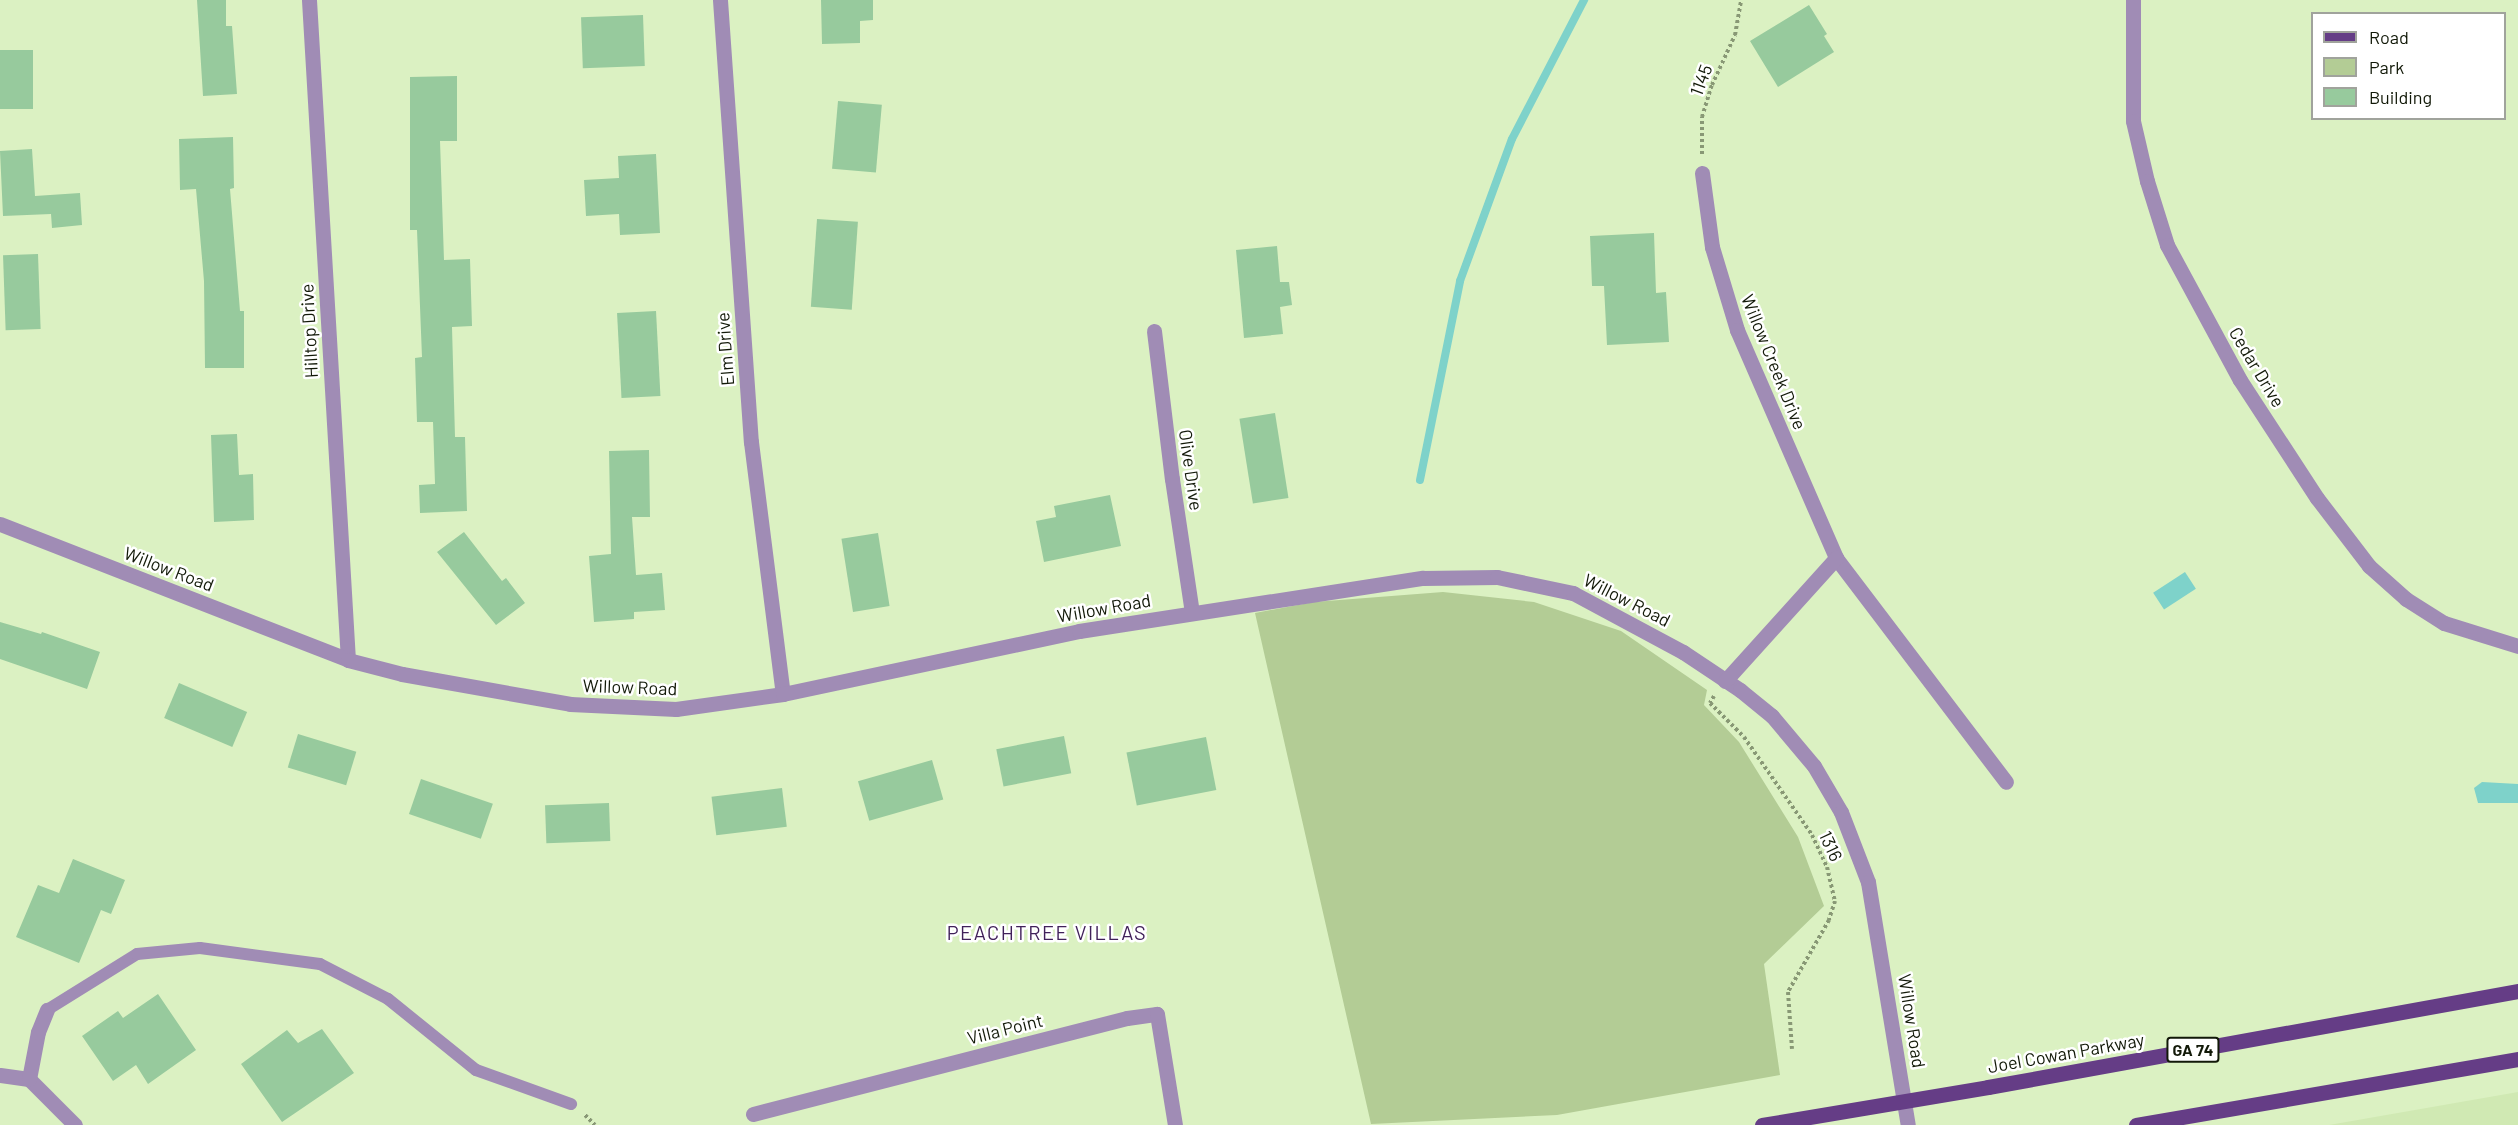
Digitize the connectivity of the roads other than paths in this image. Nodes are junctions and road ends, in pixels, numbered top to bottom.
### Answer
1 (309, 0) edge
2 (720, 0) edge
3 (2133, 0) edge
4 (1702, 173) road end
5 (1154, 331) dead end
6 (0, 524) edge
7 (1836, 558) junction
8 (1192, 613) junction
9 (2518, 646) edge
10 (348, 660) junction
11 (1725, 681) junction
12 (783, 694) junction
13 (2006, 782) dead end
14 (2518, 991) edge
15 (47, 1010) joint
16 (2518, 1059) edge
17 (0, 1075) edge
18 (29, 1079) junction
19 (1905, 1101) junction
20 (571, 1104) dead end
21 (753, 1114) dead end
22 (75, 1125) edge
23 (1175, 1125) edge
24 (1762, 1125) edge
25 (1908, 1125) edge
26 (2136, 1125) edge

1 - 10 street, Hilltop Drive
2 - 12 street, Elm Drive
3 - 9 street, Cedar Drive
4 - 7 street, Willow Creek Drive
5 - 8 street, Olive Drive
6 - 10 street, Willow Road
7 - 11 street
7 - 13 street, Willow Creek Drive
8 - 11 street, Willow Road
8 - 12 street, Willow Road
10 - 12 street, Willow Road
11 - 19 street, Willow Road
14 - 19 main road, Joel Cowan Parkway / GA 74
15 - 18 street
15 - 20 lane
16 - 26 main road
17 - 18 street
18 - 22 street
19 - 24 main road, Joel Cowan Parkway / GA 74
19 - 25 street, Willow Road
21 - 23 street, Villa Point

